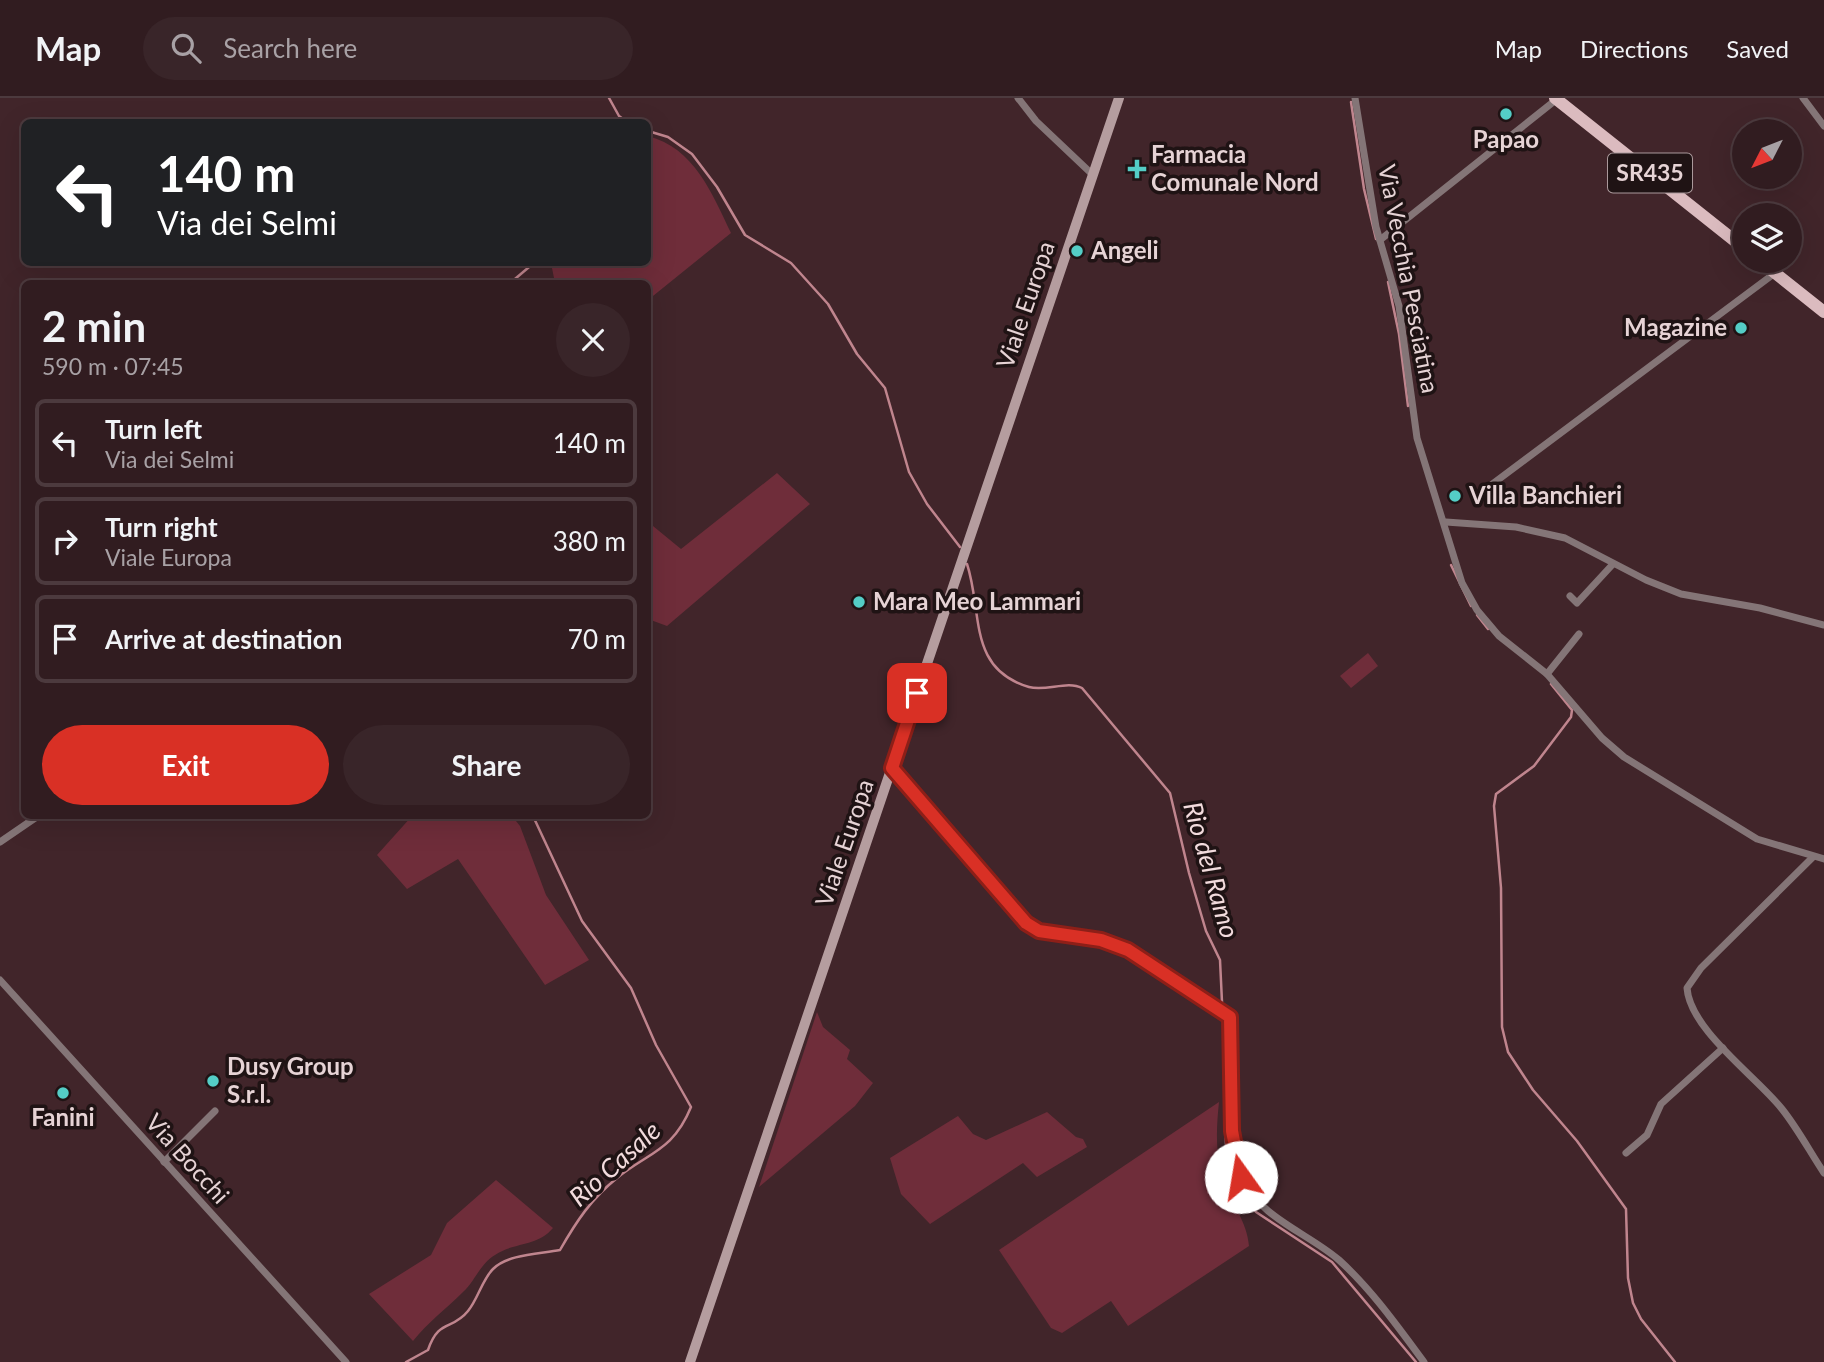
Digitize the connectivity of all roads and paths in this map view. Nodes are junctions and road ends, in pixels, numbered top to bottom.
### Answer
1 (1018, 98) edge
2 (1119, 98) edge
3 (1355, 98) edge
4 (1803, 98) edge
5 (1556, 99) edge
6 (1824, 126) edge
7 (1093, 175) junction
8 (1732, 239) edge
9 (1380, 240) junction
10 (1775, 273) joint
11 (1824, 312) edge
12 (1479, 494) dead end
13 (1446, 522) junction
14 (1613, 564) junction
15 (1570, 596) dead end
16 (1824, 625) edge
17 (1579, 634) dead end
18 (1547, 674) junction
19 (892, 768) junction
20 (33, 819) edge
21 (0, 842) edge
22 (1813, 857) junction
23 (1824, 859) edge
24 (0, 980) edge
25 (1723, 1048) junction
26 (215, 1111) dead end
27 (1626, 1153) dead end
28 (164, 1162) junction
29 (1824, 1173) edge
30 (346, 1362) edge
31 (690, 1362) edge
32 (1424, 1362) edge

1 - 7 street
2 - 7 main road, Viale Europa
3 - 9 street, Via Vecchia Pesciatina
4 - 6 street
5 - 8 main road, SR435
5 - 9 street
7 - 19 main road, Viale Europa
9 - 13 street, Via Vecchia Pesciatina
10 - 11 main road
10 - 12 street
13 - 14 street
13 - 18 street, Via Vecchia Pesciatina
14 - 15 street
14 - 16 street
17 - 18 street
18 - 22 street, Via Vecchia Pesciatina
19 - 31 main road, Viale Europa
19 - 32 street
20 - 21 street
22 - 23 street, Via Vecchia Pesciatina
22 - 25 street
24 - 28 street, Via Bocchi
25 - 27 street
25 - 29 street
26 - 28 street
28 - 30 street, Via Bocchi

